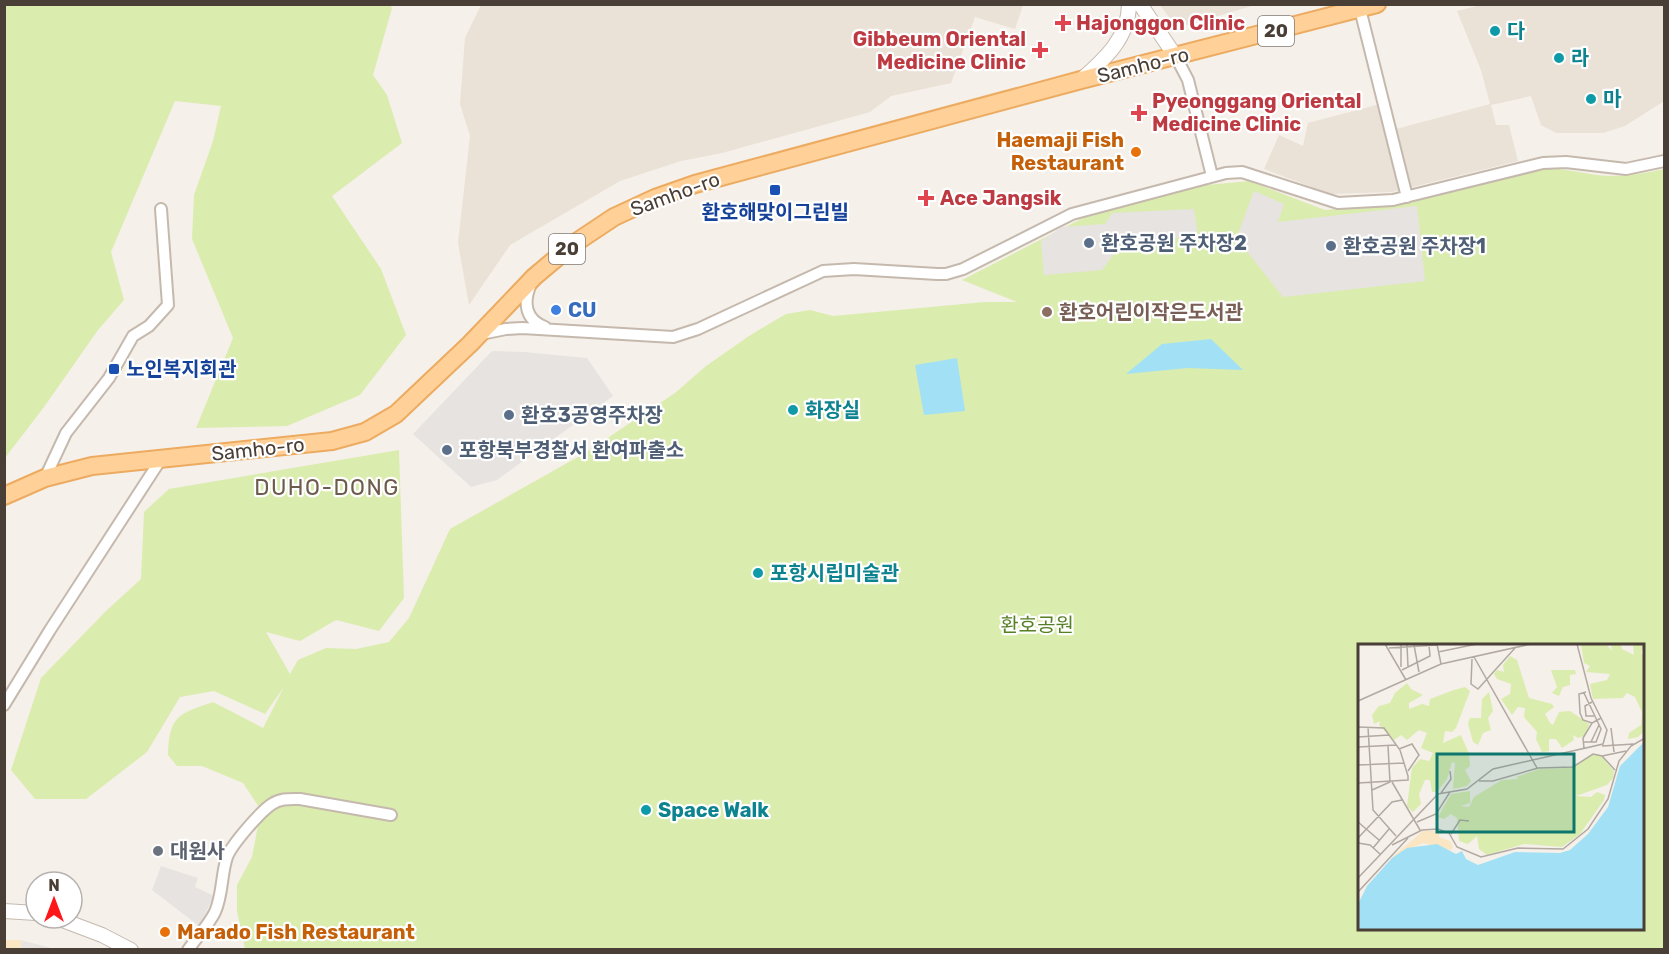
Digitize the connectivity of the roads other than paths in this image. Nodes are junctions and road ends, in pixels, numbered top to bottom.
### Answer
1 (1129, 4) edge
2 (1140, 4) edge
3 (1377, 4) edge
4 (1360, 9) junction
5 (1176, 57) junction
6 (1081, 80) junction
7 (1665, 161) edge
8 (1212, 176) junction
9 (1407, 197) junction
10 (161, 208) dead end
11 (534, 277) junction
12 (548, 328) junction
13 (477, 335) junction
14 (161, 459) junction
15 (45, 478) junction
16 (4, 496) edge
17 (4, 705) edge
18 (391, 815) dead end
19 (4, 910) edge
20 (24, 912) edge
21 (84, 928) edge
22 (131, 950) edge
23 (188, 950) edge

1 - 6 street
2 - 5 street
3 - 4 main road, Samho-ro / 20
4 - 5 main road, Samho-ro / 20
4 - 9 street
5 - 6 main road, Samho-ro / 20
5 - 8 street
6 - 11 main road, Samho-ro / 20
7 - 9 street
8 - 9 street
8 - 12 street
10 - 15 street
11 - 12 street
11 - 13 main road, Samho-ro / 20
12 - 13 street
13 - 14 main road, Samho-ro / 20
14 - 15 main road, Samho-ro / 20
14 - 17 street
15 - 16 main road, Samho-ro / 20
18 - 23 street
19 - 20 street
21 - 22 street

